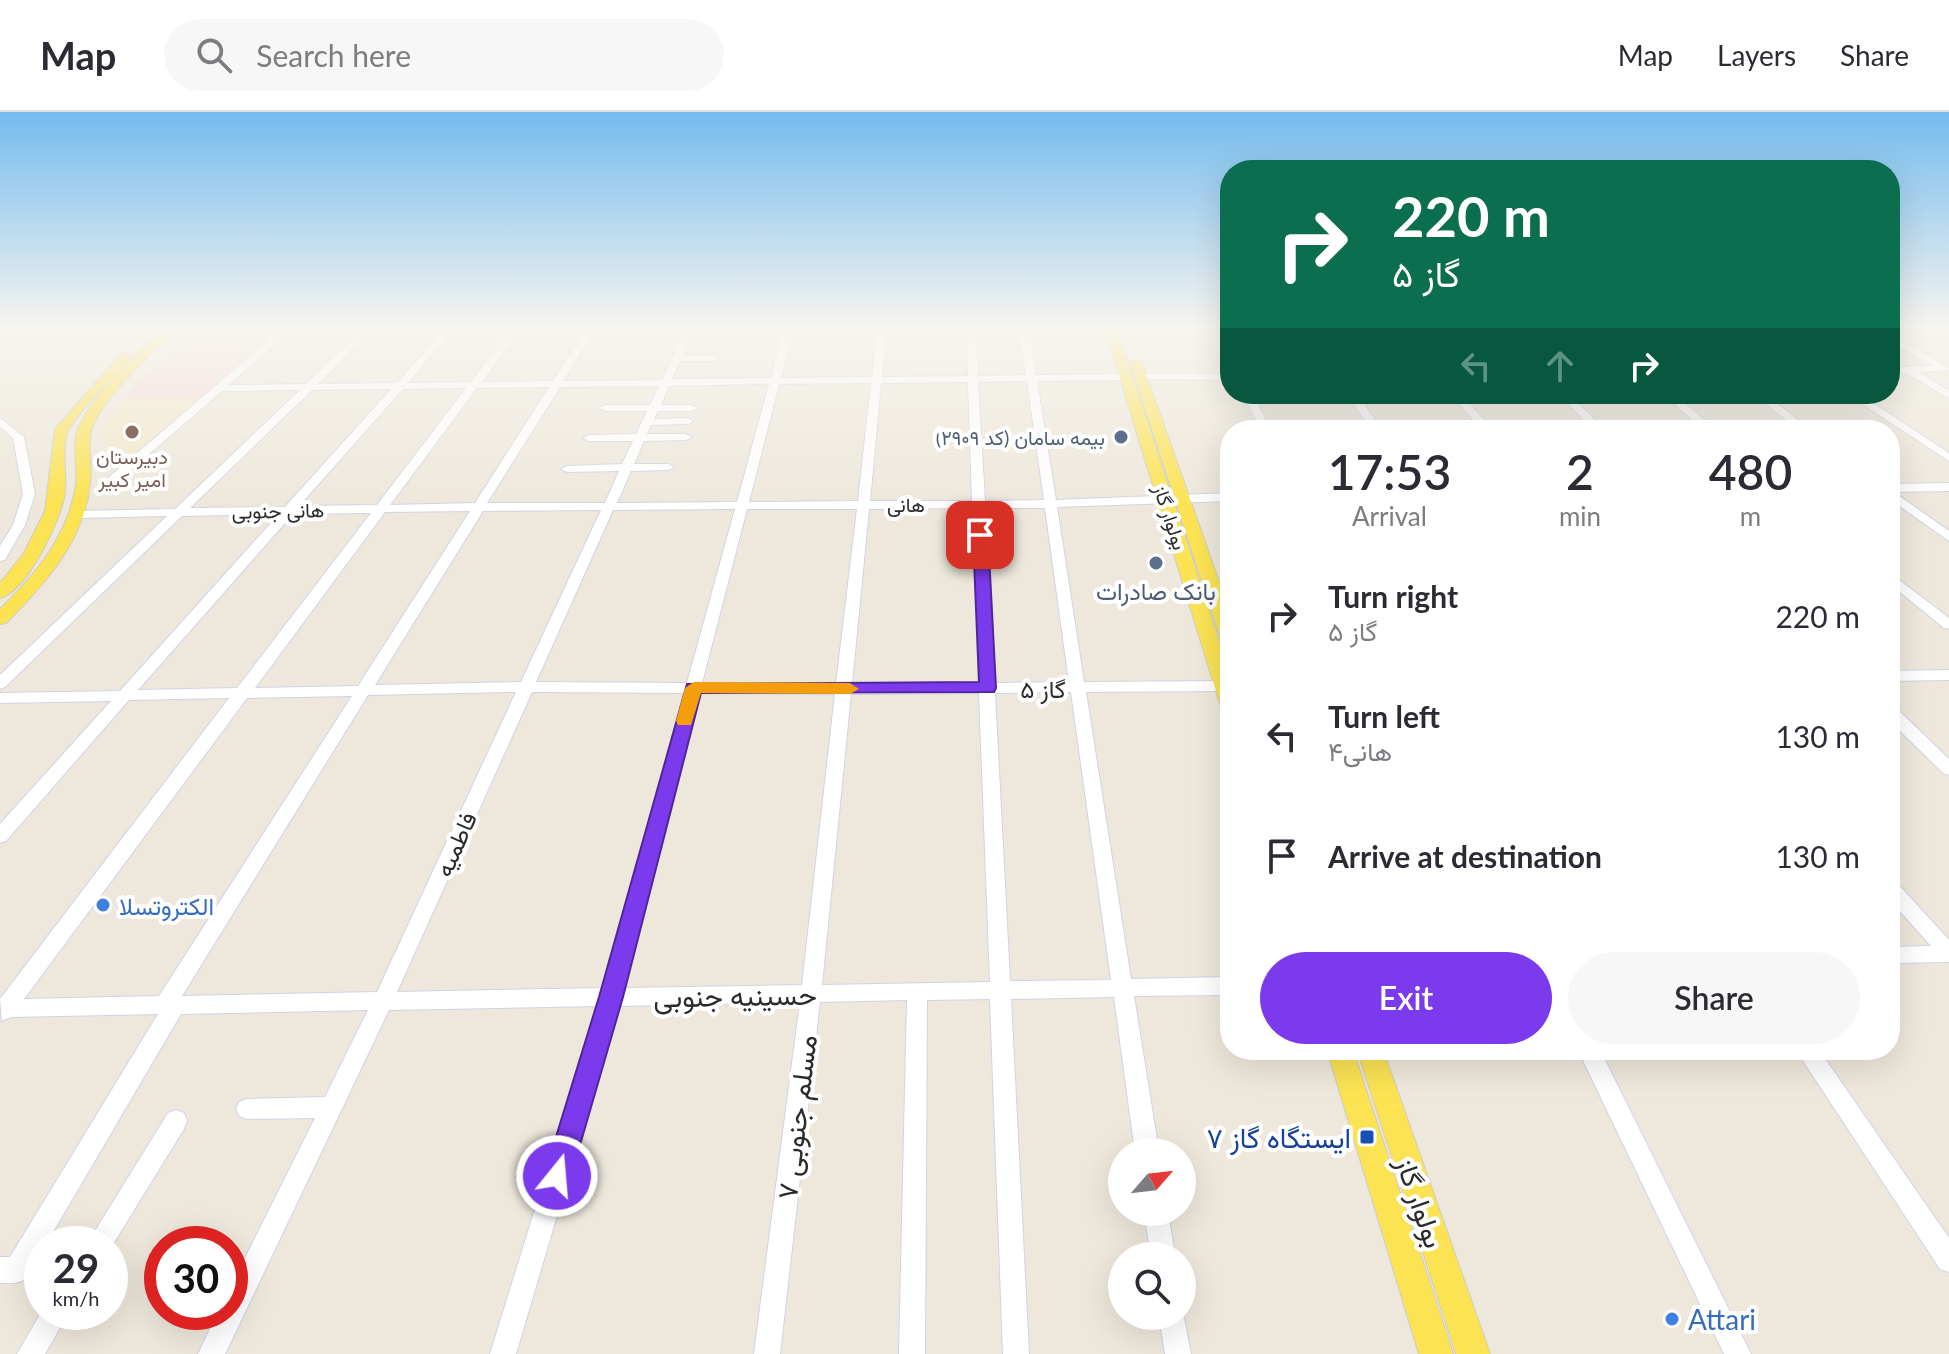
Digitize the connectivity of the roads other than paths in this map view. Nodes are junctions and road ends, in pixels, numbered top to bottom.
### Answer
1 (99, 387) edge
2 (115, 387) edge
3 (309, 387) joint
4 (398, 387) edge
5 (473, 387) edge
6 (555, 387) edge
7 (665, 387) edge
8 (773, 387) edge
9 (875, 387) edge
10 (973, 387) edge
11 (1032, 387) edge
12 (1137, 387) edge
13 (218, 388) joint
14 (1465, 404) edge
15 (1573, 404) edge
16 (1680, 404) edge
17 (1771, 404) edge
18 (1867, 404) edge
19 (605, 408) dead end
20 (692, 408) dead end
21 (1479, 420) edge
22 (1590, 420) edge
23 (1699, 420) edge
24 (1793, 420) edge
25 (1891, 420) edge
26 (0, 421) edge
27 (688, 421) dead end
28 (648, 422) junction
29 (1900, 426) edge
30 (686, 437) dead end
31 (589, 438) dead end
32 (1949, 458) edge
33 (668, 467) dead end
34 (628, 468) junction
35 (567, 469) dead end
36 (107, 484) dead end
37 (1949, 487) edge
38 (1900, 493) edge
39 (1900, 494) edge
40 (1949, 496) edge
41 (1220, 498) edge
42 (1900, 500) edge
43 (1177, 502) junction
44 (742, 504) junction
45 (863, 504) junction
46 (979, 504) junction
47 (1050, 504) junction
48 (610, 505) junction
49 (1220, 505) edge
50 (479, 507) junction
51 (381, 508) junction
52 (289, 510) junction
53 (179, 512) junction
54 (78, 514) junction
55 (1949, 537) edge
56 (0, 557) edge
57 (1900, 585) edge
58 (0, 593) edge
59 (1220, 613) edge
60 (0, 619) edge
61 (1949, 625) edge
62 (1220, 670) edge
63 (1949, 675) edge
64 (1900, 676) edge
65 (0, 684) edge
66 (1220, 686) edge
67 (526, 687) junction
68 (694, 688) junction
69 (988, 688) junction
70 (1077, 688) junction
71 (843, 689) junction
72 (364, 690) junction
73 (242, 693) junction
74 (124, 696) junction
75 (0, 698) edge
76 (1900, 722) edge
77 (1949, 769) edge
78 (0, 836) edge
79 (1900, 899) edge
80 (1949, 954) edge
81 (1900, 955) edge
82 (1220, 986) edge
83 (1122, 988) junction
84 (1002, 990) junction
85 (917, 992) junction
86 (811, 994) junction
87 (611, 997) junction
88 (383, 1001) junction
89 (170, 1005) junction
90 (1, 1010) edge
91 (1343, 1060) edge
92 (1373, 1060) edge
93 (1594, 1060) edge
94 (1814, 1060) edge
95 (331, 1107) junction
96 (247, 1109) dead end
97 (176, 1121) dead end
98 (1145, 1138) edge
99 (110, 1226) edge
100 (1949, 1260) edge
101 (0, 1270) edge
102 (45, 1330) edge
103 (1174, 1330) edge
104 (30, 1354) edge
105 (211, 1354) edge
106 (503, 1354) edge
107 (767, 1354) edge
108 (912, 1354) edge
109 (1016, 1354) edge
110 (1178, 1354) edge
111 (1436, 1354) edge
112 (1473, 1354) edge
113 (1738, 1354) edge

1 - 58 main road
2 - 54 main road
3 - 13 street
3 - 53 street
4 - 52 street
5 - 51 street
6 - 50 street
7 - 28 street, فاطمیه
8 - 44 street
9 - 45 street, مسلم جنوبی ۷
10 - 46 street
11 - 47 street
12 - 43 main road, بولوار گاز
13 - 36 street
14 - 21 street
15 - 22 street
16 - 23 street
17 - 24 street
18 - 25 street
19 - 28 street
20 - 28 street
26 - 56 street
27 - 28 street
28 - 30 street
28 - 31 street
28 - 34 street, فاطمیه
29 - 32 street
33 - 34 street
34 - 35 street
34 - 48 street, فاطمیه
37 - 38 street
39 - 40 street
41 - 43 street
42 - 55 street
43 - 47 street, هانی
43 - 49 street
43 - 59 main road, بولوار گاز
43 - 62 main road, بولوار گاز
44 - 45 street, هانی
44 - 48 street, هانی
44 - 68 street
45 - 46 street, هانی
45 - 71 street, مسلم جنوبی ۷
46 - 47 street, هانی
46 - 69 street
47 - 70 street
48 - 50 street, هانی جنوبی
48 - 67 street, فاطمیه
50 - 51 street, هانی جنوبی
50 - 72 street
51 - 52 street, هانی جنوبی
51 - 73 street
52 - 53 street, هانی جنوبی
52 - 74 street
53 - 54 street, هانی جنوبی
53 - 65 street
54 - 60 main road
57 - 61 street
63 - 64 street
66 - 70 street, گاز ۵
67 - 68 street, گاز ۵
67 - 72 street, گاز ۵
67 - 88 street, فاطمیه
68 - 71 street, گاز ۵
68 - 87 street
69 - 70 street, گاز ۵
69 - 71 street, گاز ۵
69 - 84 street
70 - 83 street
71 - 86 street, مسلم جنوبی ۷
72 - 73 street, گاز ۵
72 - 89 street
73 - 74 street, گاز ۵
73 - 90 street
74 - 75 street, گاز ۵
74 - 78 street
76 - 77 street
79 - 80 street
80 - 81 street
82 - 83 street, حسینیه جنوبی
83 - 84 street, حسینیه جنوبی
83 - 98 street
84 - 85 street, حسینیه جنوبی
84 - 109 street
85 - 86 street, حسینیه جنوبی
85 - 108 street
86 - 87 street, حسینیه جنوبی
86 - 107 street, مسلم جنوبی ۷
87 - 88 street, حسینیه جنوبی
87 - 106 street
88 - 89 street, حسینیه جنوبی
88 - 95 street, فاطمیه
89 - 90 street, حسینیه جنوبی
89 - 101 street
91 - 111 main road, بولوار گاز
92 - 112 main road, بولوار گاز
93 - 113 street
94 - 100 street
95 - 96 street
95 - 105 street, فاطمیه
97 - 99 street
102 - 104 street
103 - 110 street

